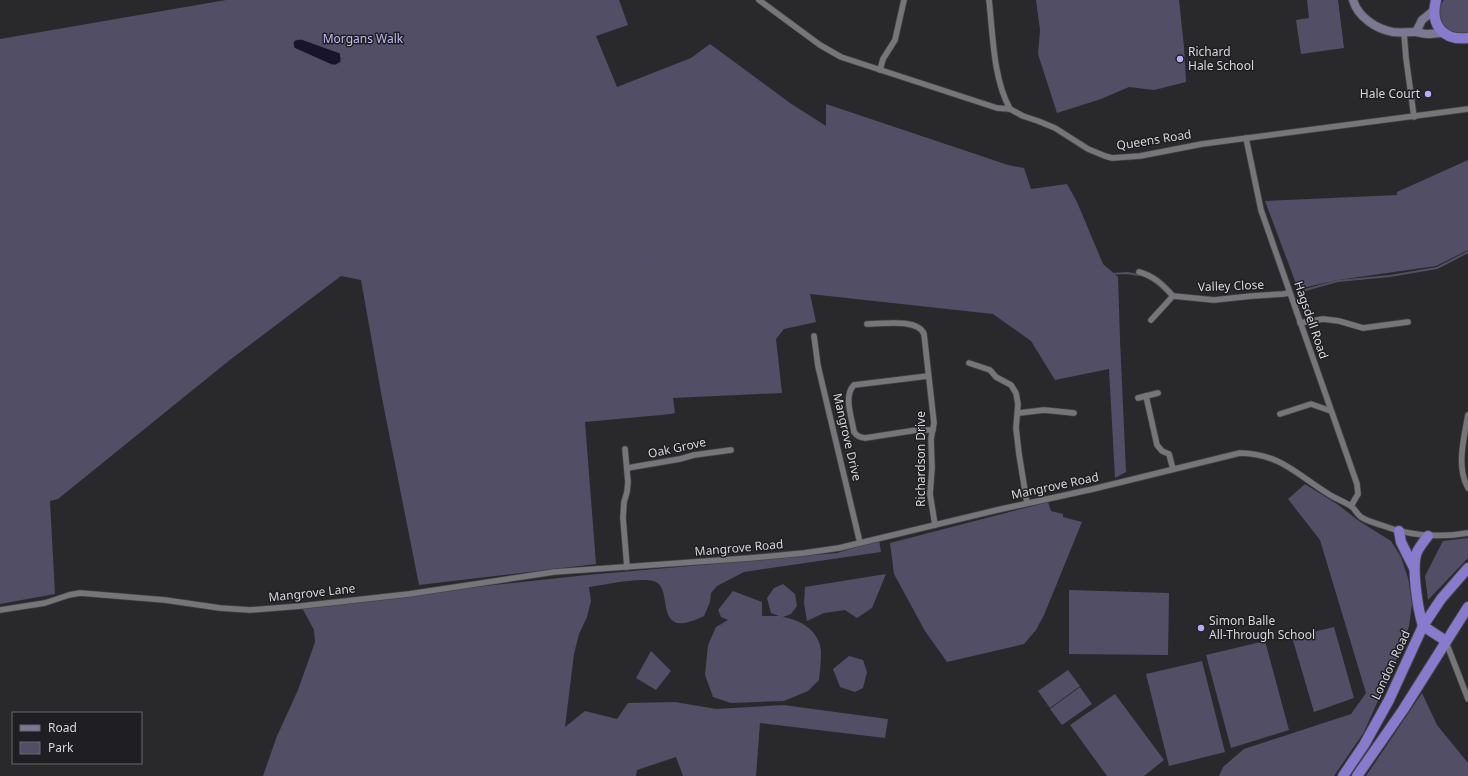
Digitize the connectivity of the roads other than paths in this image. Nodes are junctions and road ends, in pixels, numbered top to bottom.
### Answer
1 (759, 0) edge
2 (904, 0) edge
3 (990, 0) edge
4 (1353, 0) edge
5 (1436, 0) edge
6 (1433, 11) junction
7 (1416, 32) junction
8 (1404, 33) junction
9 (1443, 33) junction
10 (1466, 41) edge
11 (880, 70) junction
12 (1010, 109) junction
13 (1468, 110) edge
14 (1414, 117) junction
15 (1246, 138) junction
16 (1139, 272) dead end
17 (1290, 293) junction
18 (1173, 296) junction
19 (1151, 320) dead end
20 (1408, 322) dead end
21 (1300, 323) junction
22 (867, 324) dead end
23 (814, 336) dead end
24 (969, 363) dead end
25 (928, 376) junction
26 (1158, 393) dead end
27 (1146, 396) junction
28 (1138, 398) dead end
29 (1019, 412) junction
30 (1331, 412) junction
31 (1074, 413) dead end
32 (1280, 414) dead end
33 (1468, 415) edge
34 (933, 430) junction
35 (625, 449) dead end
36 (731, 450) dead end
37 (627, 468) junction
38 (1173, 469) junction
39 (1468, 488) edge
40 (1026, 503) junction
41 (1351, 506) junction
42 (935, 525) junction
43 (1399, 531) junction
44 (1468, 533) edge
45 (1428, 536) junction
46 (860, 543) junction
47 (627, 567) junction
48 (1414, 568) junction
49 (1468, 568) edge
50 (1468, 607) edge
51 (0, 610) edge
52 (1423, 626) junction
53 (1446, 641) junction
54 (1468, 699) edge
55 (1343, 776) edge
56 (1357, 776) edge

1 - 11 street, Queens Road
2 - 11 street
3 - 12 street
4 - 8 main road
5 - 6 highway
6 - 7 main road
6 - 9 highway
7 - 8 main road
7 - 9 main road
8 - 14 street
9 - 10 highway
11 - 12 street, Queens Road
12 - 15 street, Queens Road
13 - 14 street, Queens Road
14 - 15 street, Queens Road
15 - 17 street, Hagsdell Road
16 - 18 street
17 - 18 street, Valley Close
17 - 21 street, Hagsdell Road
18 - 19 street
20 - 21 street
21 - 30 street, Hagsdell Road
22 - 25 street, Richardson Drive
23 - 46 street, Mangrove Drive
24 - 29 street
25 - 34 street, Richardson Drive
25 - 34 street
26 - 27 street
27 - 28 street
27 - 38 street
29 - 31 street
29 - 40 street
30 - 32 street
30 - 41 street, Hagsdell Road
33 - 39 street
34 - 42 street, Richardson Drive
35 - 37 street
36 - 37 street, Oak Grove
37 - 47 street
38 - 40 street, Mangrove Road
38 - 41 street, Mangrove Road
40 - 42 street, Mangrove Road
41 - 43 street, Mangrove Road
42 - 46 street, Mangrove Road
43 - 45 street, Mangrove Road
43 - 48 highway
44 - 45 street, Mangrove Road
45 - 48 highway
46 - 47 street, Mangrove Road
47 - 51 street, Mangrove Lane
48 - 52 highway
49 - 52 highway, London Road
50 - 53 highway
52 - 53 highway
52 - 55 highway, London Road
53 - 54 street
53 - 56 highway

